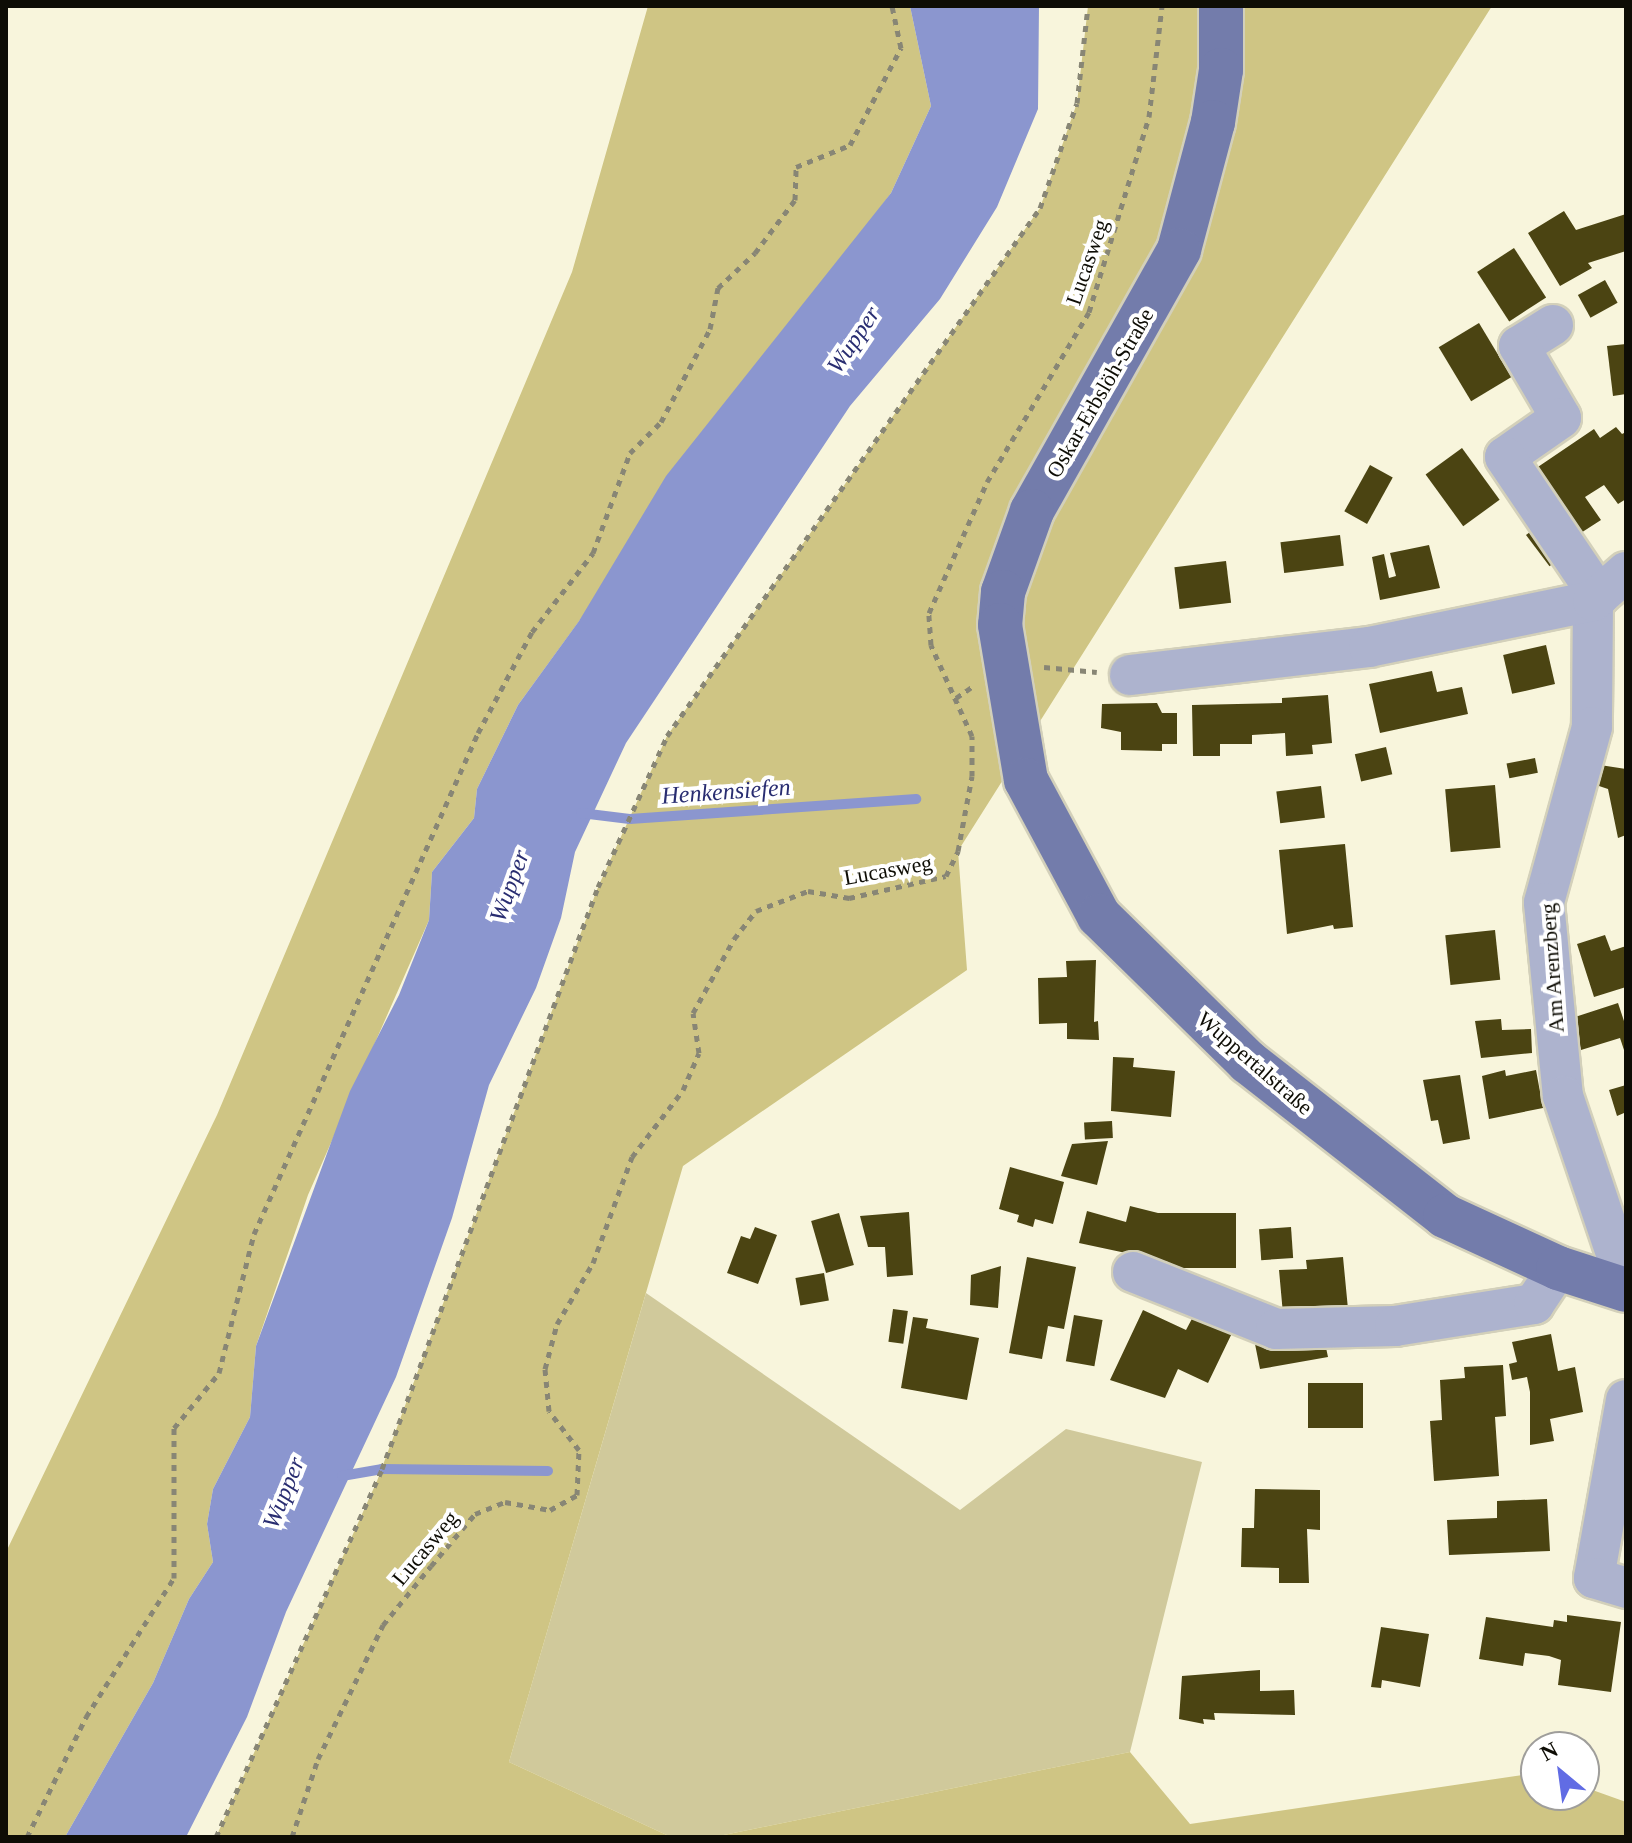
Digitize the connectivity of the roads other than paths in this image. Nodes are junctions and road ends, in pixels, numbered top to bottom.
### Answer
1 (1221, 6) edge
2 (1553, 325) dead end
3 (1606, 590) edge
4 (1130, 675) road end
5 (1026, 780) joint
6 (1558, 1268) junction
7 (1133, 1272) dead end
8 (1626, 1283) edge
9 (1626, 1290) edge
10 (1626, 1400) edge
11 (1626, 1588) edge

1 - 5 main road, Oskar-Erbslöh-Straße
2 - 3 street
3 - 4 street
3 - 8 street, Am Arenzberg
5 - 6 main road, Wuppertalstraße
6 - 7 street
6 - 9 main road, Wuppertalstraße
10 - 11 street

